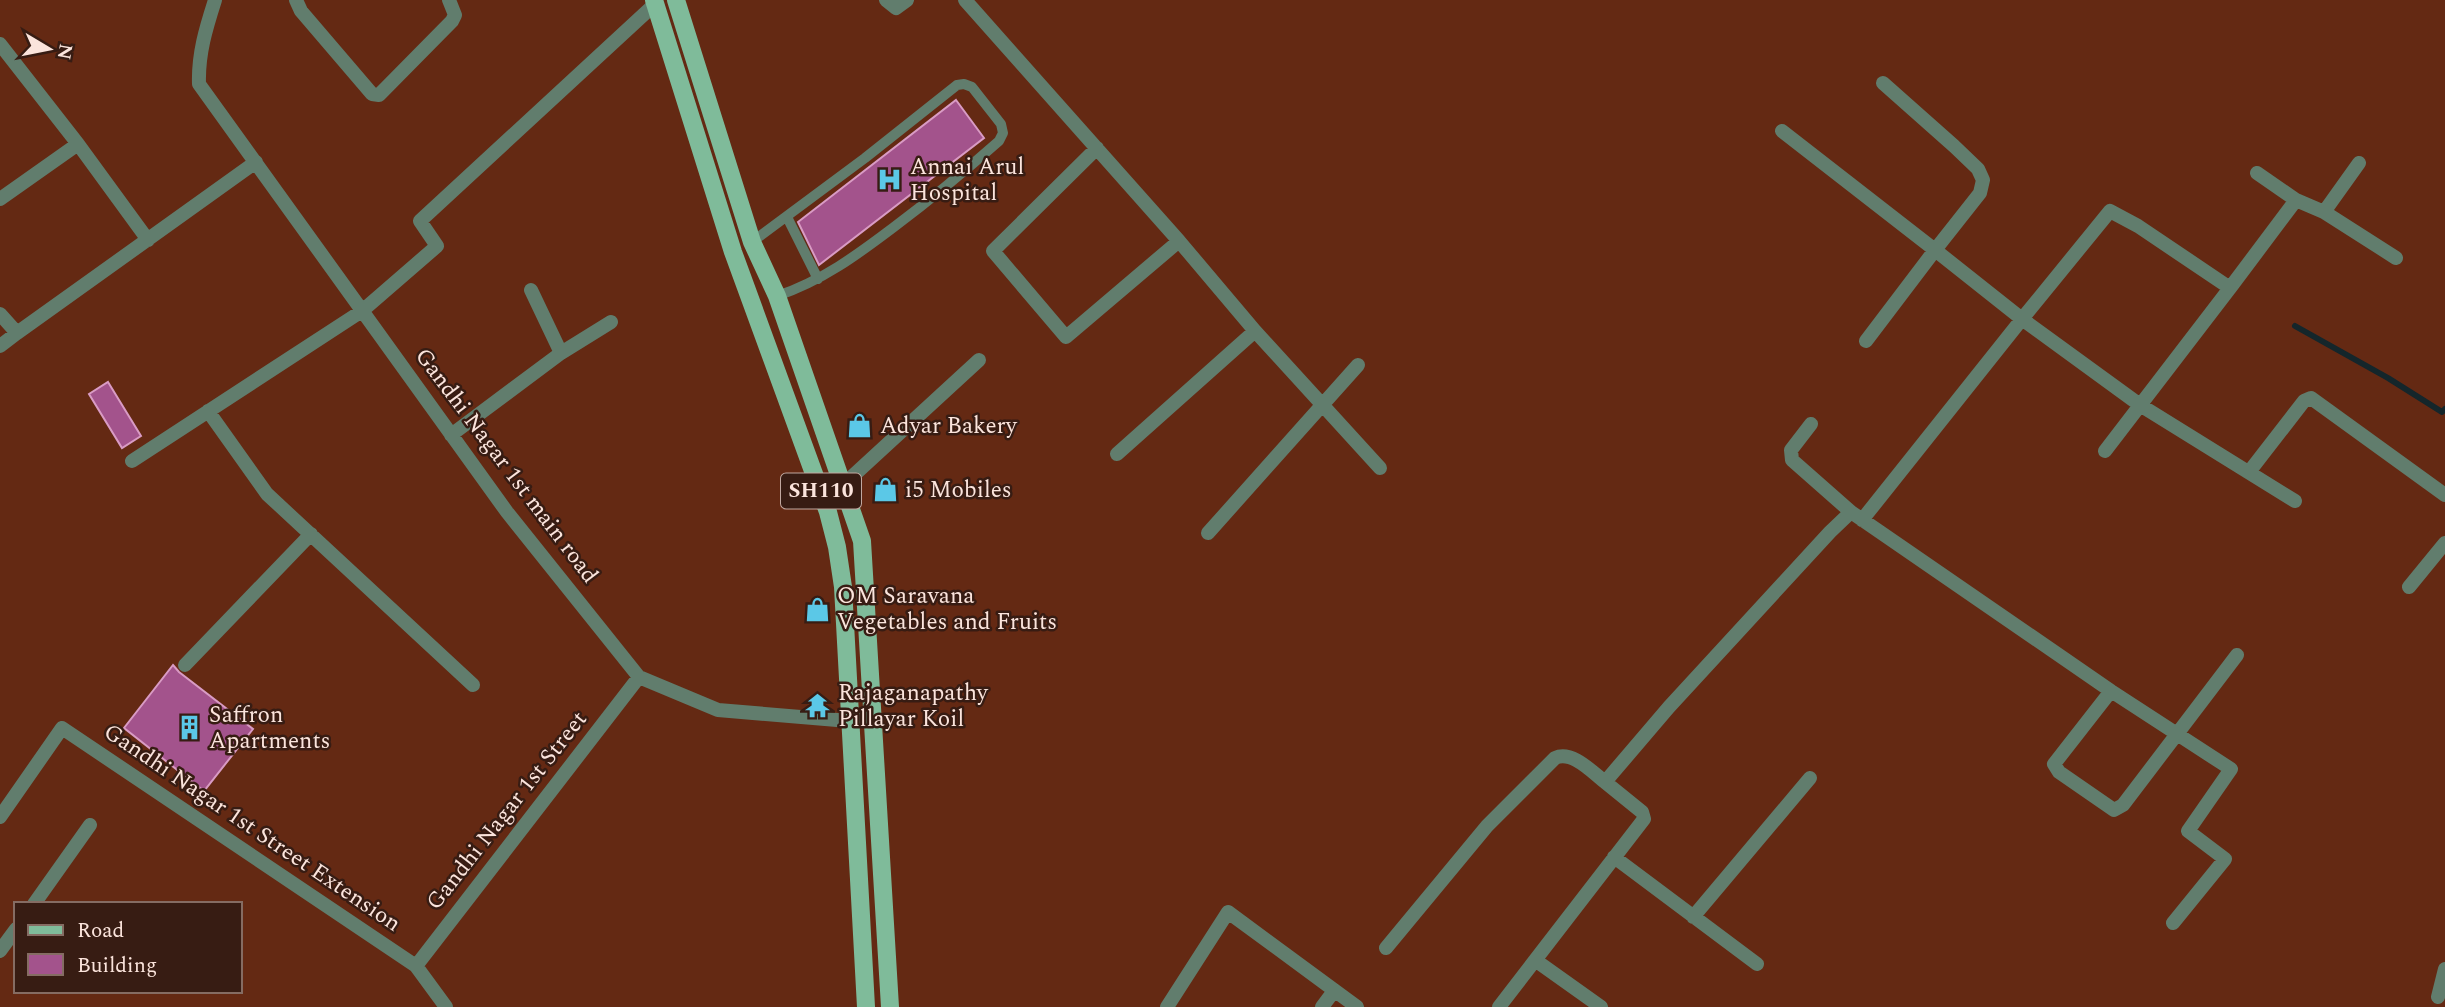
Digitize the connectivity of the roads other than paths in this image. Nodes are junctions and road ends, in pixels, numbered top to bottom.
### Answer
1 (215, 0) edge
2 (296, 0) edge
3 (449, 0) edge
4 (676, 0) edge
5 (886, 0) edge
6 (907, 0) edge
7 (965, 0) edge
8 (654, 2) edge
9 (0, 44) edge
10 (1883, 83) dead end
11 (1782, 131) dead end
12 (78, 144) junction
13 (1097, 148) junction
14 (256, 162) junction
15 (2359, 163) dead end
16 (2257, 173) dead end
17 (0, 199) edge
18 (2296, 200) junction
19 (2325, 212) junction
20 (787, 217) junction
21 (148, 240) junction
22 (1179, 241) junction
23 (752, 242) junction
24 (1935, 250) junction
25 (2396, 258) dead end
26 (818, 279) junction
27 (2230, 288) junction
28 (531, 290) dead end
29 (777, 296) junction
30 (362, 311) junction
31 (0, 314) edge
32 (2022, 318) junction
33 (611, 322) dead end
34 (1255, 331) junction
35 (17, 333) junction
36 (1866, 341) dead end
37 (0, 346) edge
38 (561, 353) junction
39 (979, 360) dead end
40 (1358, 365) dead end
41 (2140, 405) junction
42 (1321, 406) junction
43 (208, 411) junction
44 (1811, 424) dead end
45 (452, 435) junction
46 (2105, 451) dead end
47 (1117, 454) dead end
48 (132, 461) dead end
49 (1380, 468) dead end
50 (2249, 472) junction
51 (843, 485) junction
52 (2445, 495) edge
53 (2295, 501) dead end
54 (1856, 516) junction
55 (1208, 533) dead end
56 (311, 534) junction
57 (2445, 543) edge
58 (2409, 587) dead end
59 (2236, 655) dead end
60 (185, 665) dead end
61 (639, 677) junction
62 (474, 685) dead end
63 (2110, 691) junction
64 (873, 719) junction
65 (849, 721) junction
66 (2177, 733) junction
67 (1810, 778) dead end
68 (1605, 782) junction
69 (0, 817) edge
70 (90, 825) dead end
71 (1614, 857) junction
72 (35, 902) edge
73 (1693, 916) junction
74 (2173, 923) dead end
75 (14, 932) edge
76 (1386, 948) dead end
77 (0, 951) edge
78 (1535, 960) junction
79 (1757, 964) dead end
80 (416, 966) junction
81 (2445, 969) edge
82 (1334, 991) junction
83 (2440, 1002) edge
84 (446, 1007) edge
85 (866, 1007) edge
86 (890, 1007) edge
87 (1167, 1007) edge
88 (1322, 1007) edge
89 (1357, 1007) edge
90 (1499, 1007) edge
91 (1601, 1007) edge

1 - 14 street, Gandhi Nagar 1st main road
2 - 3 street
4 - 23 main road, SH110
5 - 6 street
7 - 13 street
8 - 30 street
8 - 65 main road, SH110
9 - 12 street
10 - 24 street
11 - 24 street
12 - 17 street
12 - 21 street
13 - 22 street
13 - 22 street
14 - 21 street
14 - 30 street, Gandhi Nagar 1st main road
15 - 19 street
16 - 18 street
18 - 19 street
18 - 27 street
19 - 25 street
20 - 23 lane
20 - 26 lane
20 - 26 lane
21 - 35 street
22 - 34 street
23 - 29 main road, SH110
24 - 32 street
24 - 36 street
26 - 29 lane
27 - 32 street
27 - 41 street
28 - 38 street
29 - 51 main road, SH110
30 - 43 street
30 - 45 street, Gandhi Nagar 1st main road
31 - 35 street
32 - 41 street
32 - 54 street
33 - 38 street
34 - 42 street
34 - 47 street
35 - 37 street
38 - 45 street
39 - 51 street
40 - 42 street
41 - 46 street
41 - 50 street
42 - 49 street
42 - 55 street
43 - 48 street
43 - 56 street
44 - 54 street
45 - 61 street, Gandhi Nagar 1st main road
50 - 52 street
50 - 53 street
51 - 64 main road, SH110
54 - 63 street
54 - 68 street
56 - 60 street
56 - 62 street
57 - 58 street
59 - 66 street
61 - 65 street, Gandhi Nagar 1st main road
61 - 80 street, Gandhi Nagar 1st Street
63 - 66 street
63 - 66 street
64 - 65 street, Gandhi Nagar 1st main road
64 - 86 main road, SH110
65 - 85 main road, SH110
66 - 74 street
67 - 73 street
68 - 71 street
68 - 76 street
69 - 80 street, Gandhi Nagar 1st Street Extension
70 - 72 street
71 - 73 street
71 - 78 street
73 - 79 street
75 - 77 street
78 - 90 street
78 - 91 street
80 - 84 street
81 - 83 street
82 - 87 street
82 - 88 street
82 - 89 street

